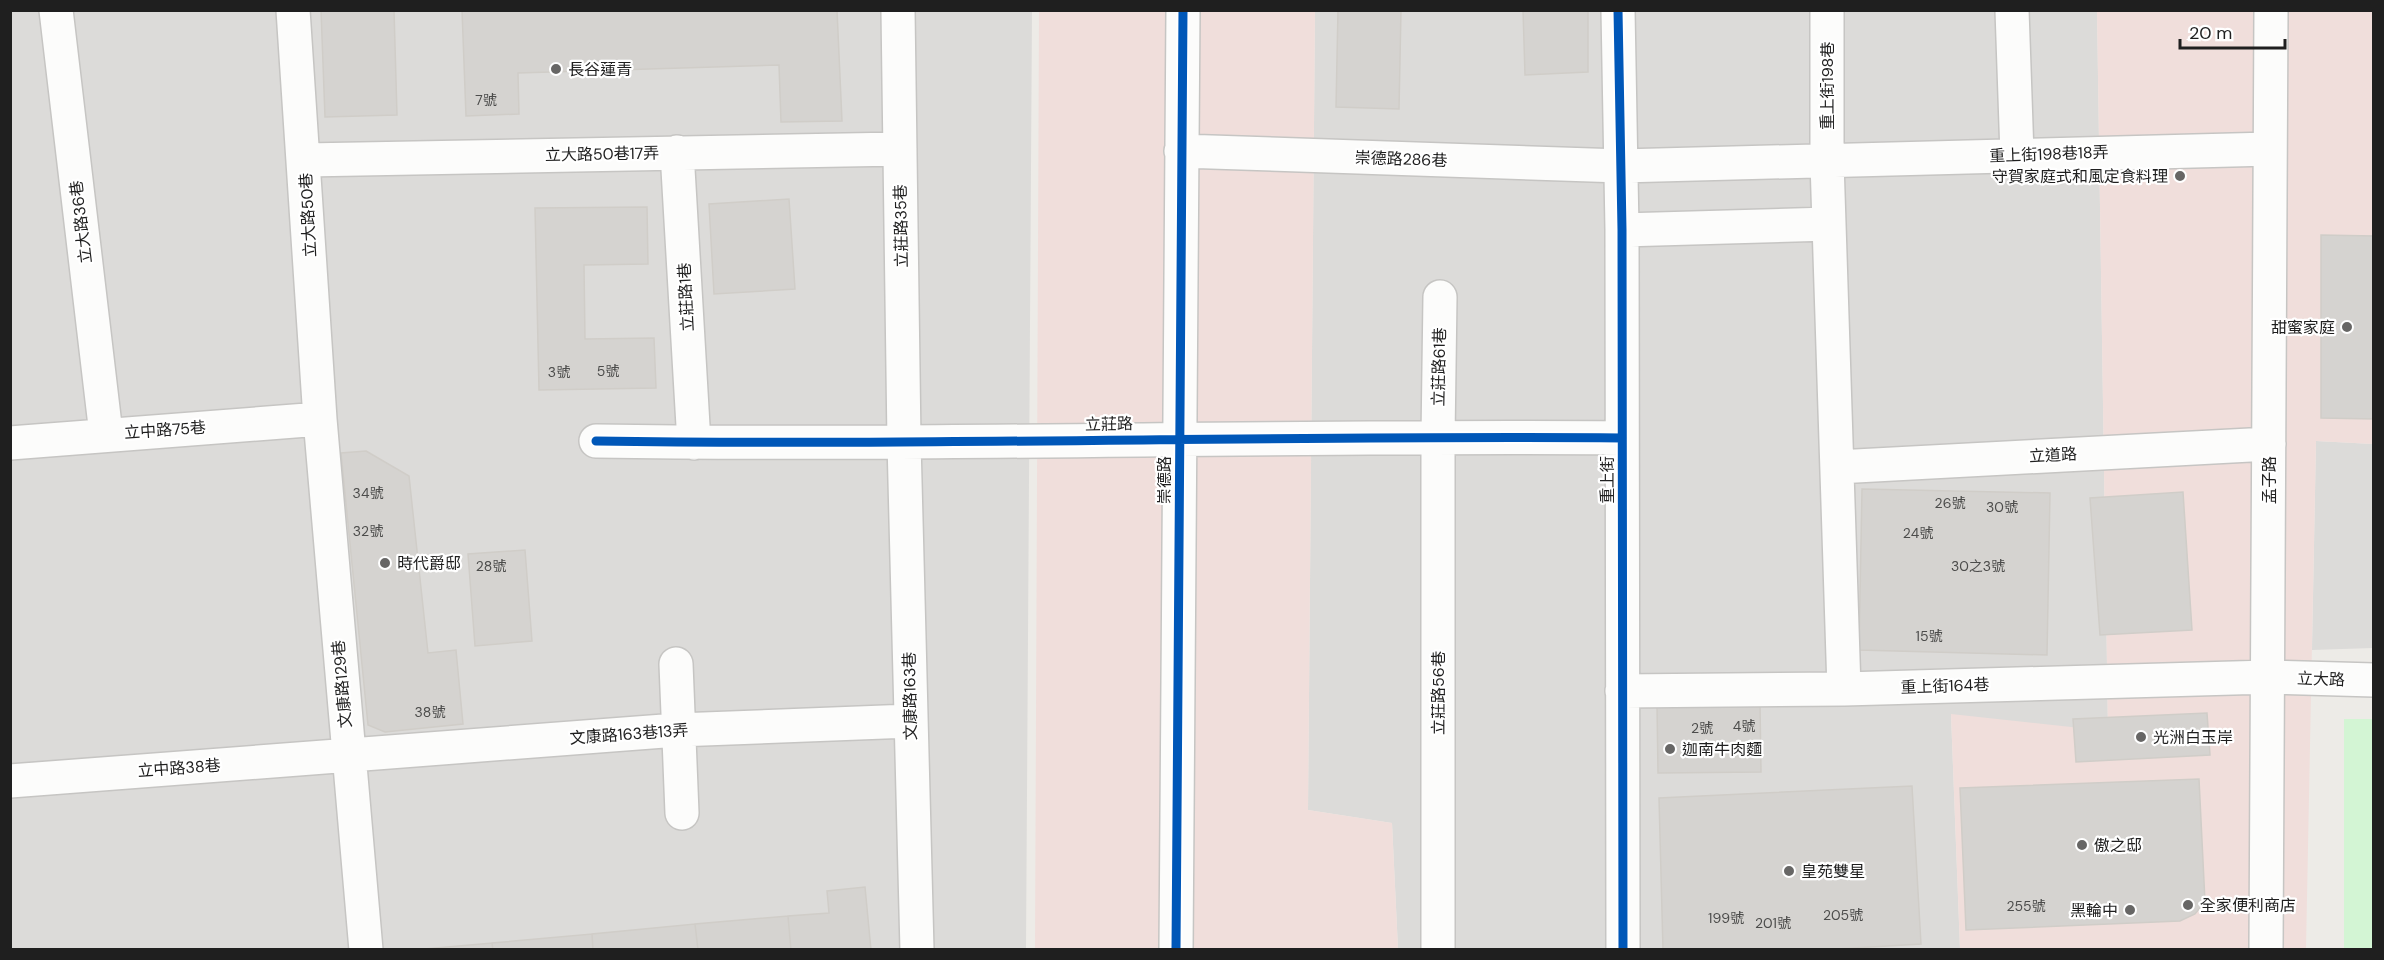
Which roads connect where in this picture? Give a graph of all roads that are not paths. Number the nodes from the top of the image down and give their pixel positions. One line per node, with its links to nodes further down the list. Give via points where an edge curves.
1 (56, 10): 21 (street, 立大路36巷)
2 (293, 10): 14 (street, 立大路50巷)
3 (898, 10): 9 (street, 立莊路35巷)
4 (1183, 10): 11 (street, 崇德路)
5 (1618, 10): 16 (street, 重上街)
6 (1827, 10): 15 (street, 重上街198巷)
7 (2012, 10): 13 (street)
8 (2271, 10): 10 (street, 孟子路)
9 (900, 149): 12 (street, 立大路50巷17弄); 27 (street, 立莊路35巷)
10 (2270, 149): 13 (street, 重上街198巷18弄); 29 (street, 孟子路)
11 (1181, 151): 16 (street, 崇德路286巷); 23 (street, 崇德路)
12 (677, 152): 14 (street, 立大路50巷17弄); 26 (street, 立莊路1巷)
13 (2017, 155): 15 (street, 重上街198巷18弄)
14 (305, 160): 20 (street, 立大路50巷)
15 (1827, 162): 16 (street, 崇德路286巷); 17 (street)
16 (1621, 166): 18 (street, 重上街)
17 (1829, 224): 18 (street); 30 (street)
18 (1622, 230): 24 (street, 重上街)
19 (1440, 297): 22 (street, 立莊路61巷)
20 (320, 419): 21 (street, 立中路75巷); 38 (street, 文康路129巷)
21 (106, 434): 28 (street, 立中路75巷)
22 (1437, 437): 23 (street, 立莊路); 24 (street, 立莊路); 44 (street, 立莊路56巷)
23 (1179, 438): 27 (street, 立莊路); 43 (street, 崇德路)
24 (1622, 438): 35 (street, 重上街)
25 (596, 441): 26 (street, 立莊路)
26 (694, 442): 27 (street, 立莊路)
27 (904, 442): 36 (street, 文康路163巷)
28 (10, 443)
29 (2269, 444): 30 (street, 立道路); 32 (street, 孟子路)
30 (1837, 467): 34 (street)
31 (676, 664): 37 (street)
32 (2268, 677): 33 (street, 立大路); 34 (street, 重上街164巷); 46 (street, 孟子路)
33 (2373, 680)
34 (1844, 689): 35 (street, 重上街164巷)
35 (1622, 691): 45 (street, 重上街)
36 (910, 721): 37 (street, 文康路163巷13弄); 42 (street, 文康路163巷)
37 (677, 730): 38 (street, 文康路163巷13弄); 40 (street)
38 (348, 756): 39 (street, 立中路38巷); 41 (street, 文康路129巷)
39 (10, 781)
40 (682, 813)
41 (366, 950)
42 (917, 950)
43 (1176, 950)
44 (1438, 950)
45 (1623, 950)
46 (2266, 950)

